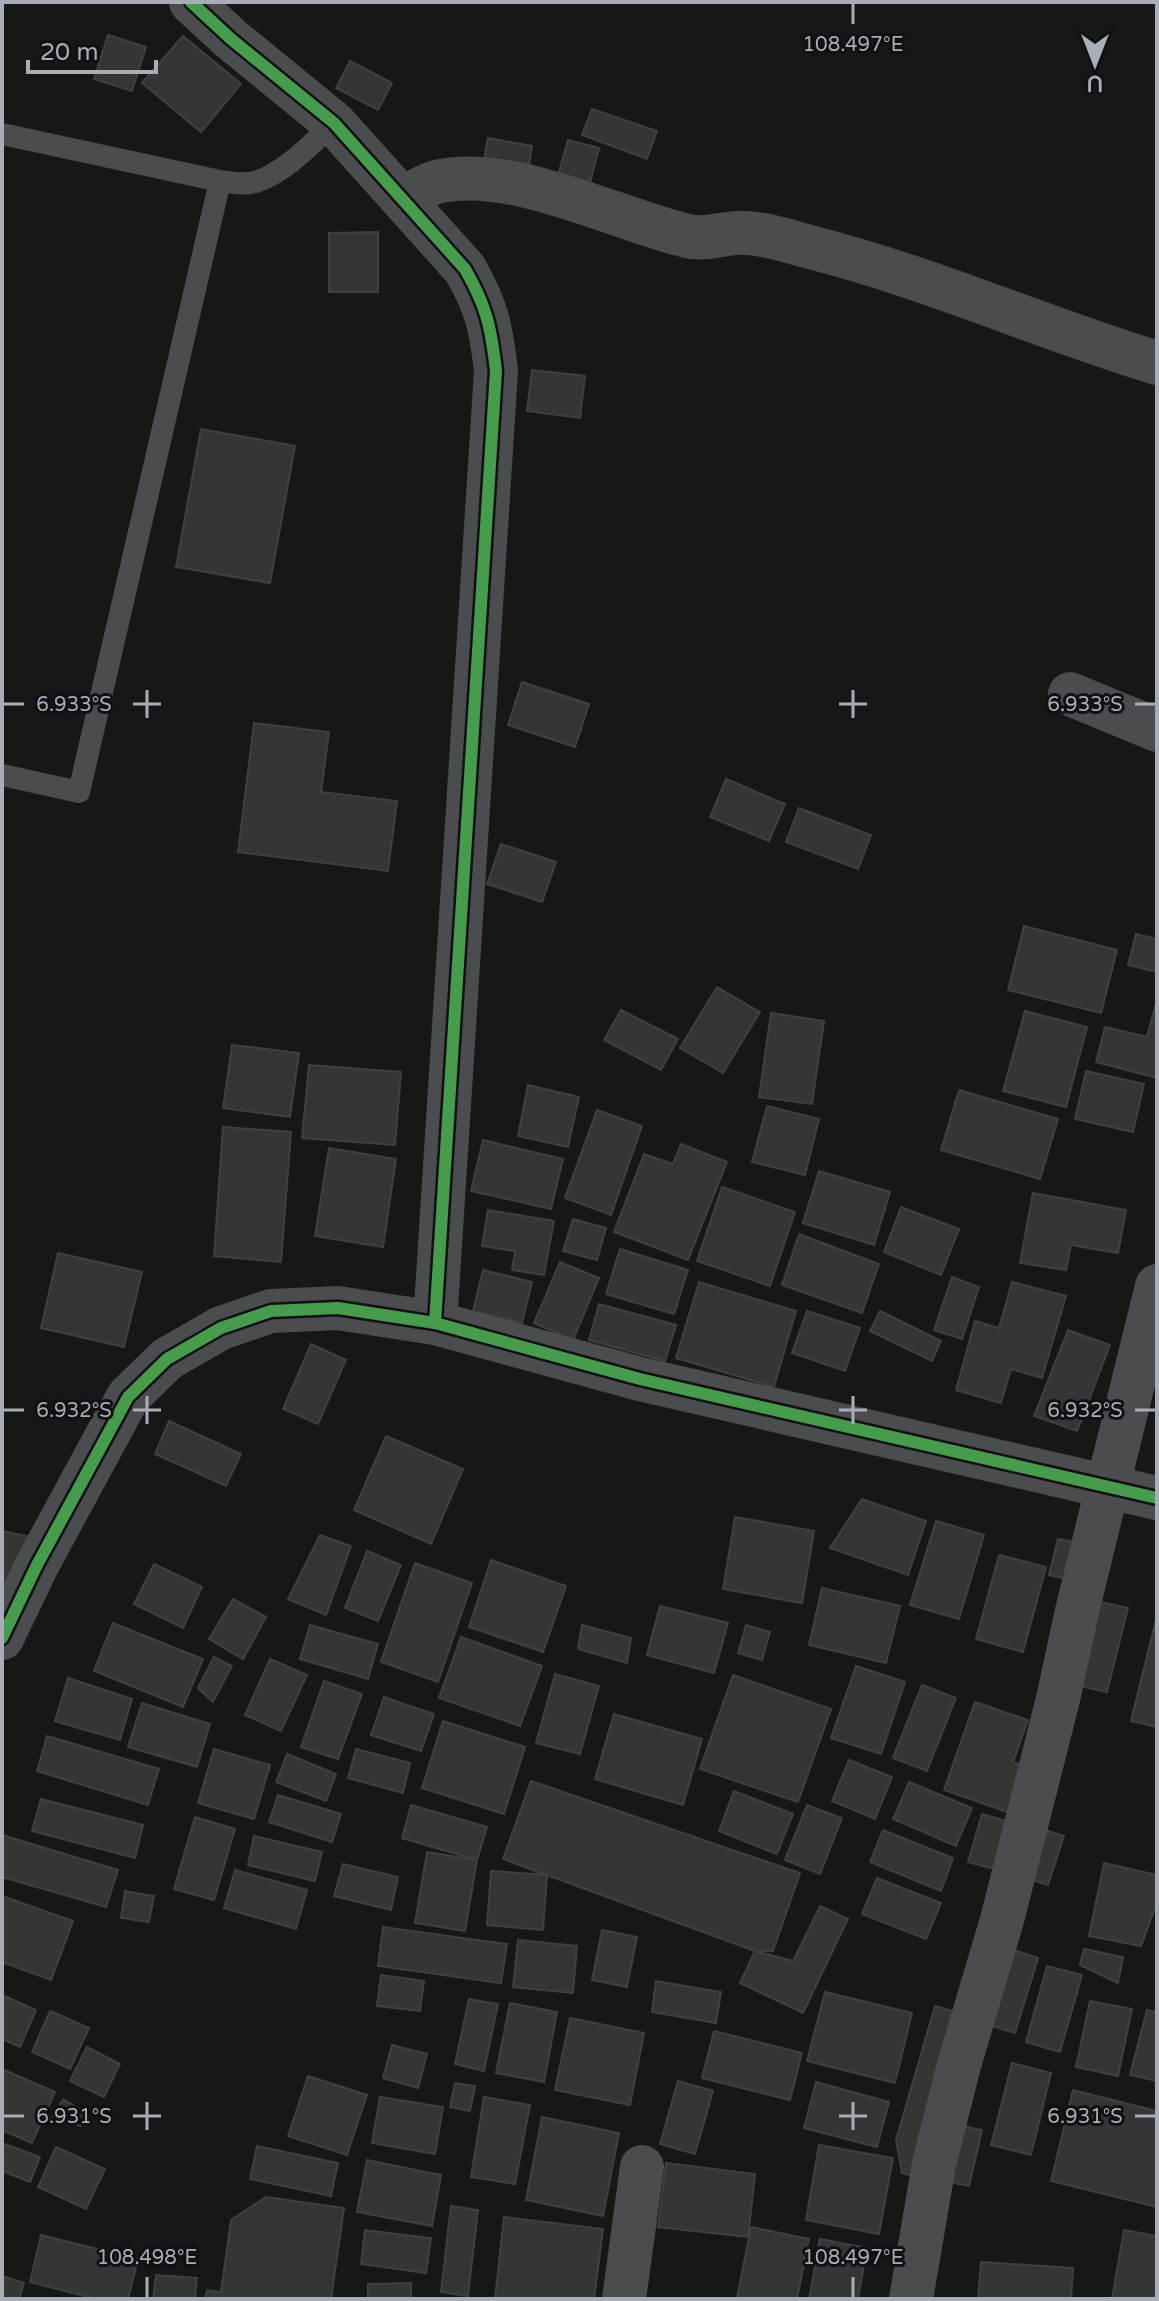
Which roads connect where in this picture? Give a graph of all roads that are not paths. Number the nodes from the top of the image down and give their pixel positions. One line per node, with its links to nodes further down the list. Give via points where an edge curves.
1 (191, 2): 2 (street)
2 (334, 123): 4 (lane, via 288,164 259,181); 5 (street)
3 (2, 134): 4 (lane)
4 (220, 181): 9 (lane, via 79,792)
5 (403, 199): 6 (street, via 439,181 474,179 513,183 687,236 750,233 897,272); 11 (street, via 465,269 482,297 496,371)
6 (1157, 363)
7 (1070, 694): 8 (street)
8 (1157, 730)
9 (2, 775)
10 (1157, 1286): 12 (street)
11 (435, 1323): 12 (street, via 640,1379); 14 (street, via 338,1308 271,1311 221,1328 167,1359 128,1397)
12 (1109, 1487): 13 (street); 17 (street, via 1006,1905 938,2150)
13 (1157, 1498)
14 (2, 1638)
15 (642, 2167): 16 (street)
16 (624, 2299)
17 (911, 2299)

